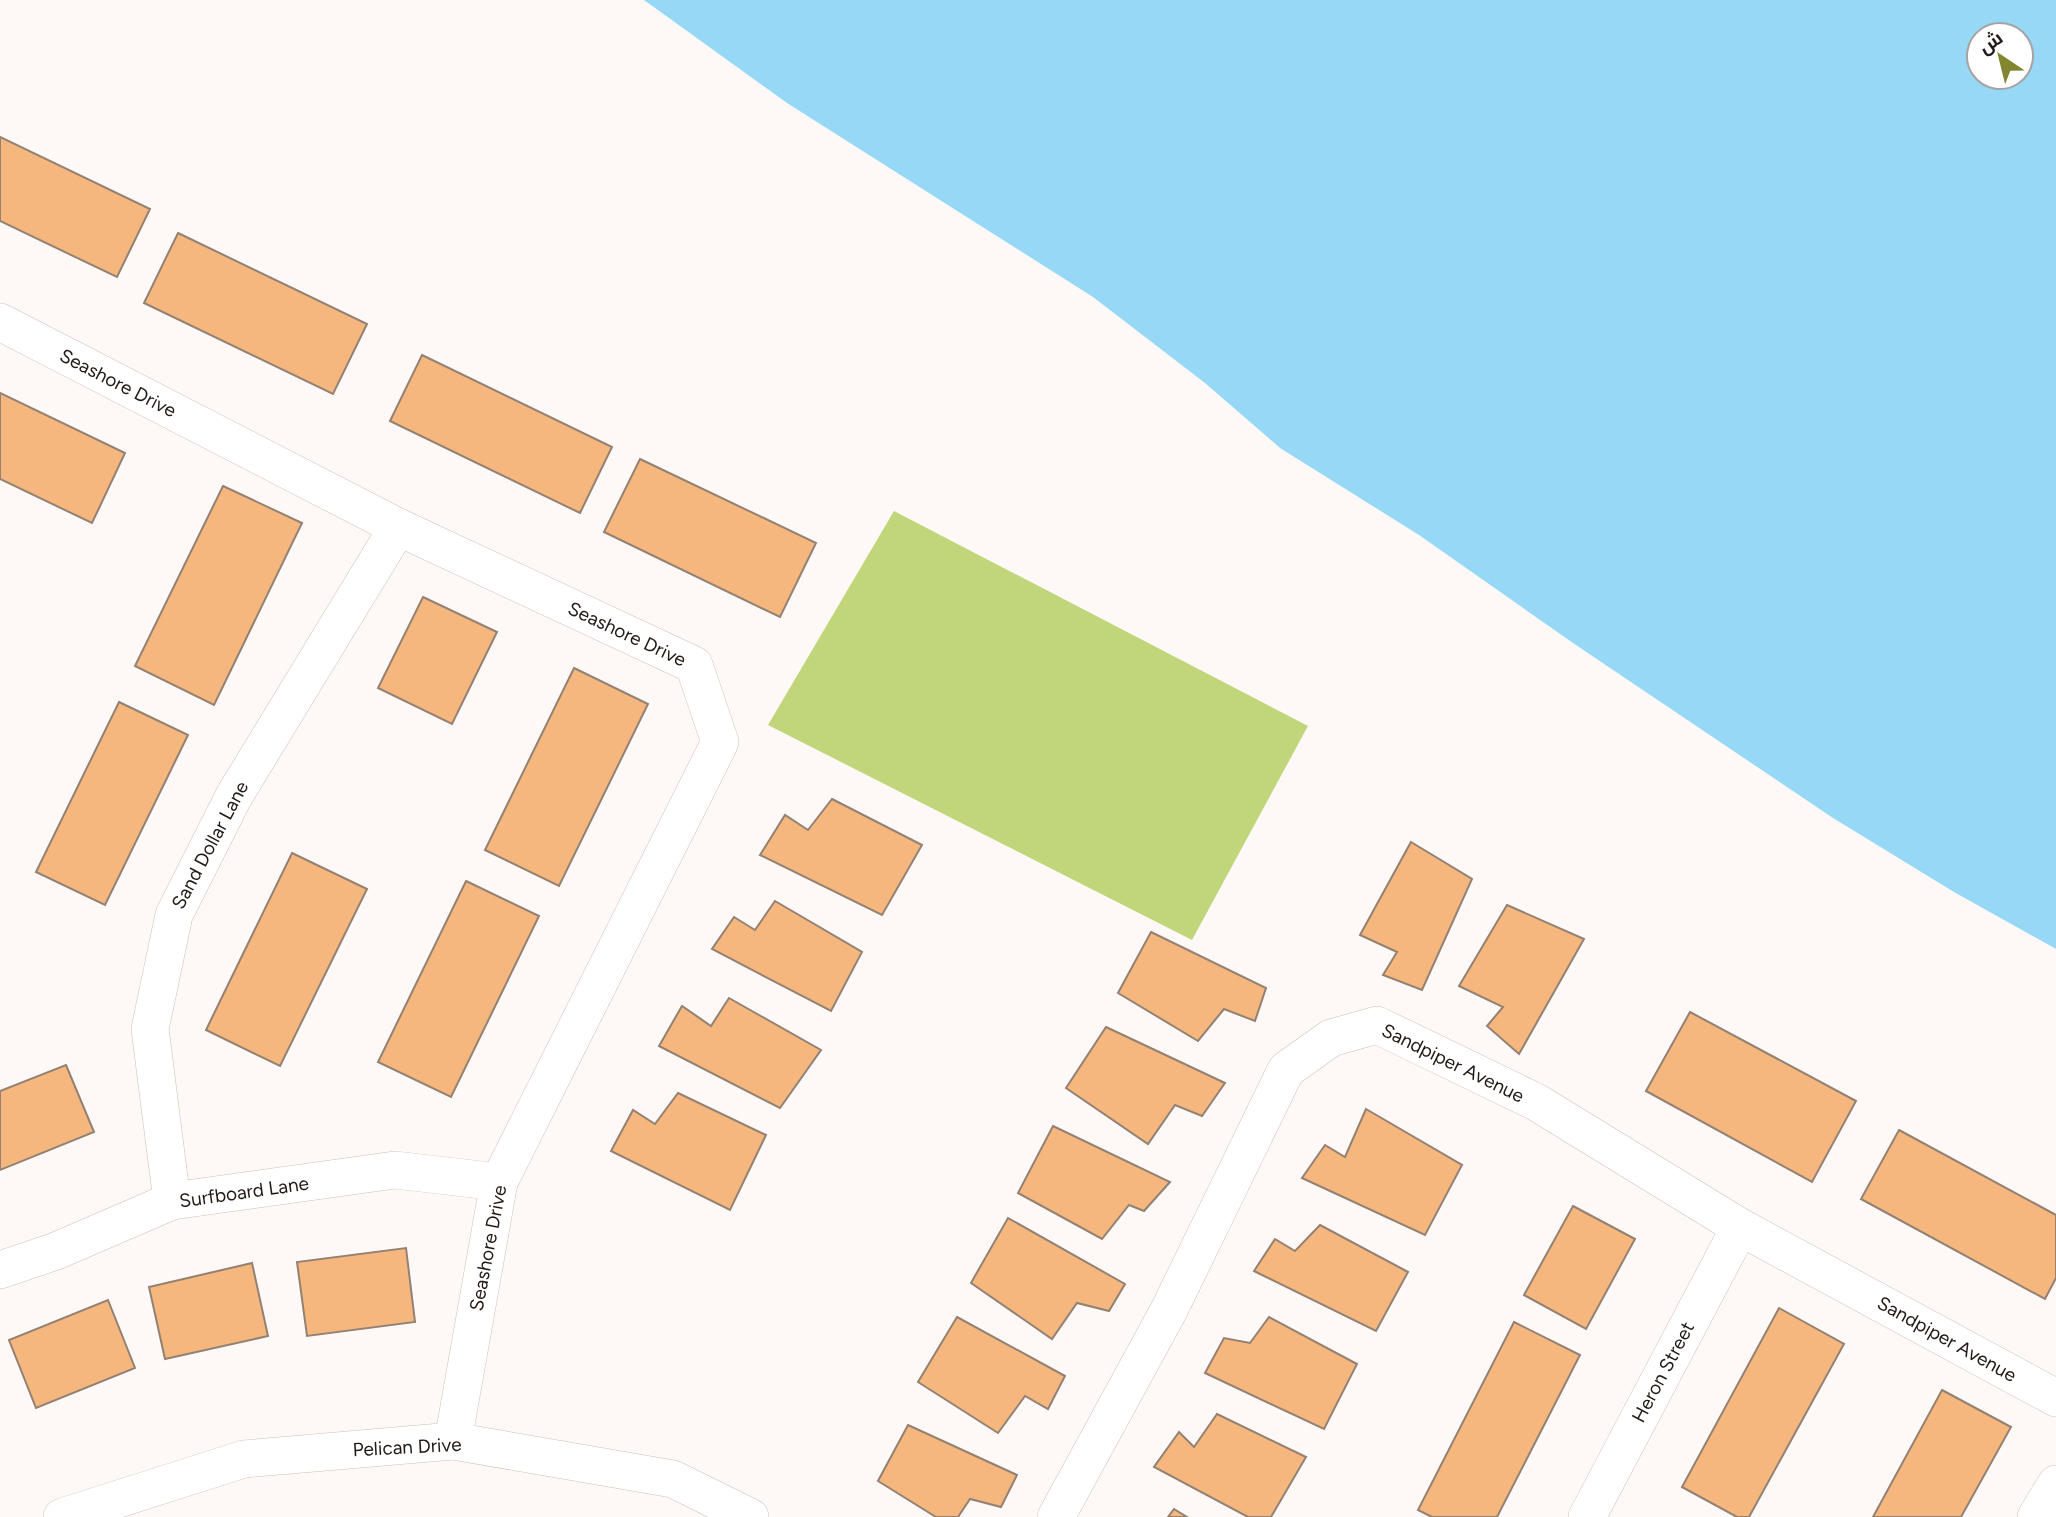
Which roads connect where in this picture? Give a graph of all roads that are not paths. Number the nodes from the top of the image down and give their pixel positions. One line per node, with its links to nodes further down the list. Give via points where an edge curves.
1 (0, 322): 2 (street, Seashore Drive)
2 (398, 527): 3 (street, Seashore Drive, via 694,665 720,742); 4 (street, Sand Dollar Lane, via 234,796 174,915 150,1028)
3 (499, 1182): 4 (street, Surfboard Lane, via 395,1170); 8 (street, Seashore Drive)
4 (172, 1201): 6 (street, Surfboard Lane)
5 (1740, 1227): 7 (street, Sandpiper Avenue); 12 (street, Sandpiper Avenue, via 1535,1102 1377,1024 1331,1038 1286,1070 1169,1310); 13 (street, Heron Street)
6 (0, 1270)
7 (2056, 1398)
8 (453, 1441): 10 (street, Pelican Drive, via 244,1458); 11 (street, Pelican Drive, via 673,1479)
9 (2056, 1484): 14 (street)
10 (62, 1517)
11 (750, 1517)
12 (1056, 1517)
13 (1587, 1517)
14 (2036, 1517)

